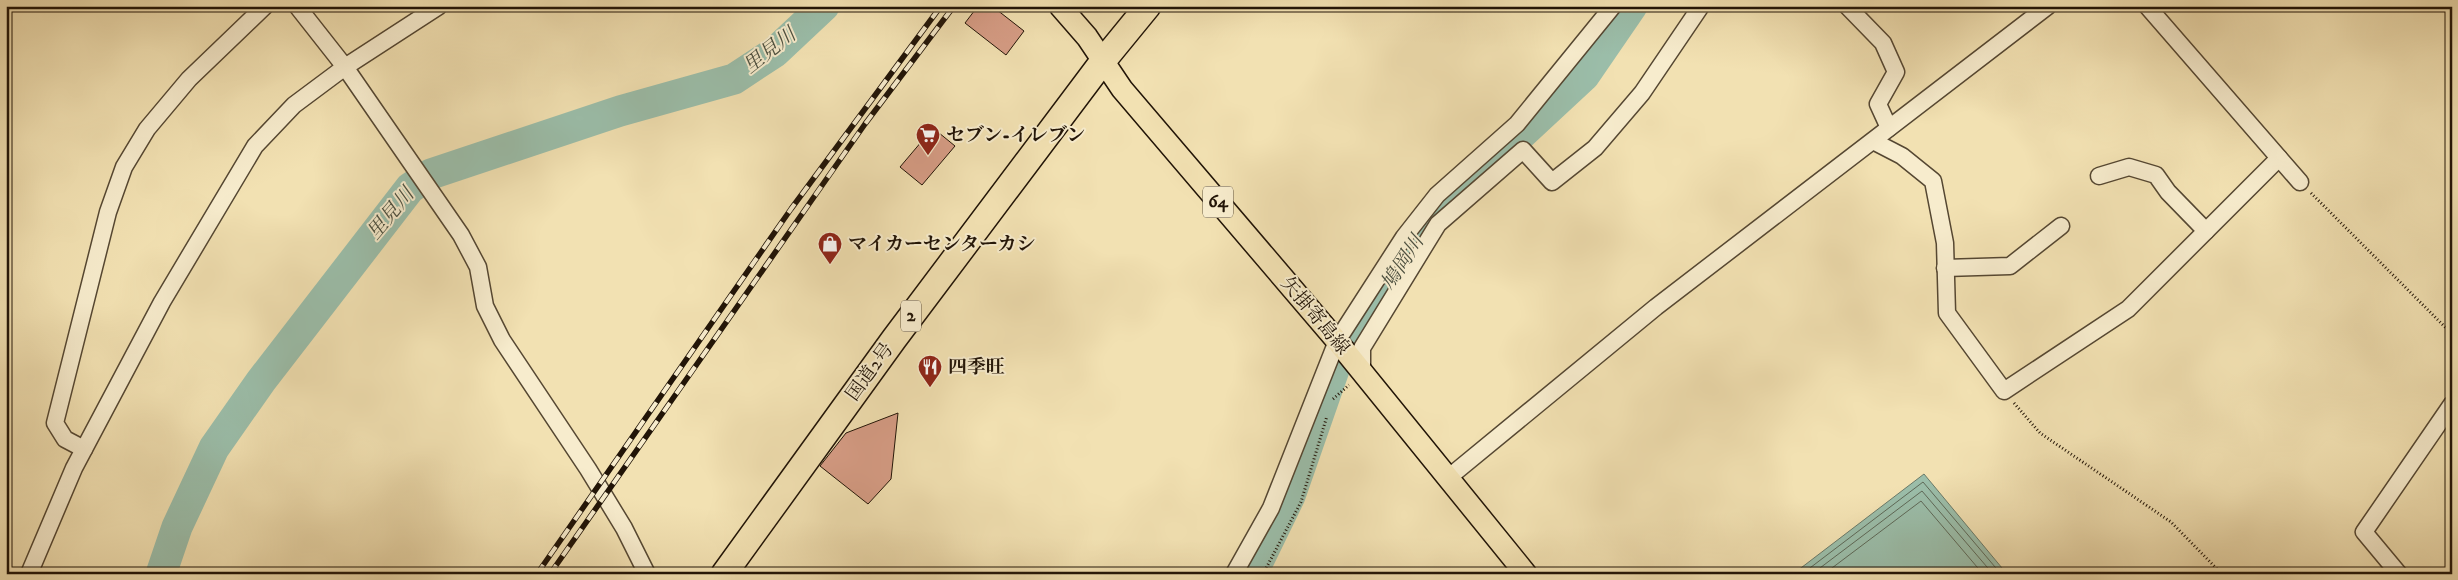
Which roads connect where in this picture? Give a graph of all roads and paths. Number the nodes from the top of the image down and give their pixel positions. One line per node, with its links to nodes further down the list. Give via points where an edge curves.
1 (265, 6): 28 (street, via 189,79 147,129 124,167 108,212 55,423 65,439)
2 (297, 6): 12 (street)
3 (439, 6): 12 (street)
4 (1060, 6): 11 (main road, 矢掛寄島線)
5 (1148, 6): 11 (highway, 国道2号 / 2)
6 (1613, 6): 22 (street, via 1517,124 1436,196 1404,237)
7 (1701, 6): 23 (street, via 1642,93 1595,148 1552,182 1523,150 1438,224 1362,348)
8 (1847, 6): 13 (street, via 1883,43 1896,72 1878,104)
9 (2048, 6): 13 (street)
10 (2147, 6): 15 (street)
11 (1103, 60): 22 (main road, 矢掛寄島線 / 64, via 1122,89); 32 (highway, 国道2号 / 2, via 894,339)
12 (345, 67): 28 (street, via 294,105 255,146 162,302); 31 (street, via 461,235 478,267 485,306 502,340 588,469)
13 (1889, 128): 14 (street)
14 (1873, 141): 20 (street, via 1902,156 1932,181 1945,243); 29 (street, via 1656,307)
15 (2279, 158): 17 (street); 19 (street)
16 (2099, 176): 19 (street, via 2129,167 2156,175)
17 (2300, 182): 21 (path)
18 (2061, 226): 20 (street, via 2010,266)
19 (2206, 231): 24 (street, via 2128,309)
20 (1946, 268): 24 (street, via 1947,313)
21 (2452, 334)
22 (1337, 341): 23 (main road, 矢掛寄島線 / 64); 33 (street, via 1270,508)
23 (1359, 369): 25 (path); 29 (main road, 矢掛寄島線 / 64)
24 (2004, 391): 36 (path, via 2040,433 2171,522)
25 (1332, 400)
26 (2452, 404): 37 (street, via 2364,532)
27 (1329, 409): 34 (path, via 1301,502)
28 (84, 449): 30 (street)
29 (1448, 478): 35 (main road, 矢掛寄島線 / 64)
30 (30, 574)
31 (647, 574)
32 (724, 574)
33 (1234, 574)
34 (1263, 574)
35 (1526, 574)
36 (2222, 574)
37 (2399, 574)

